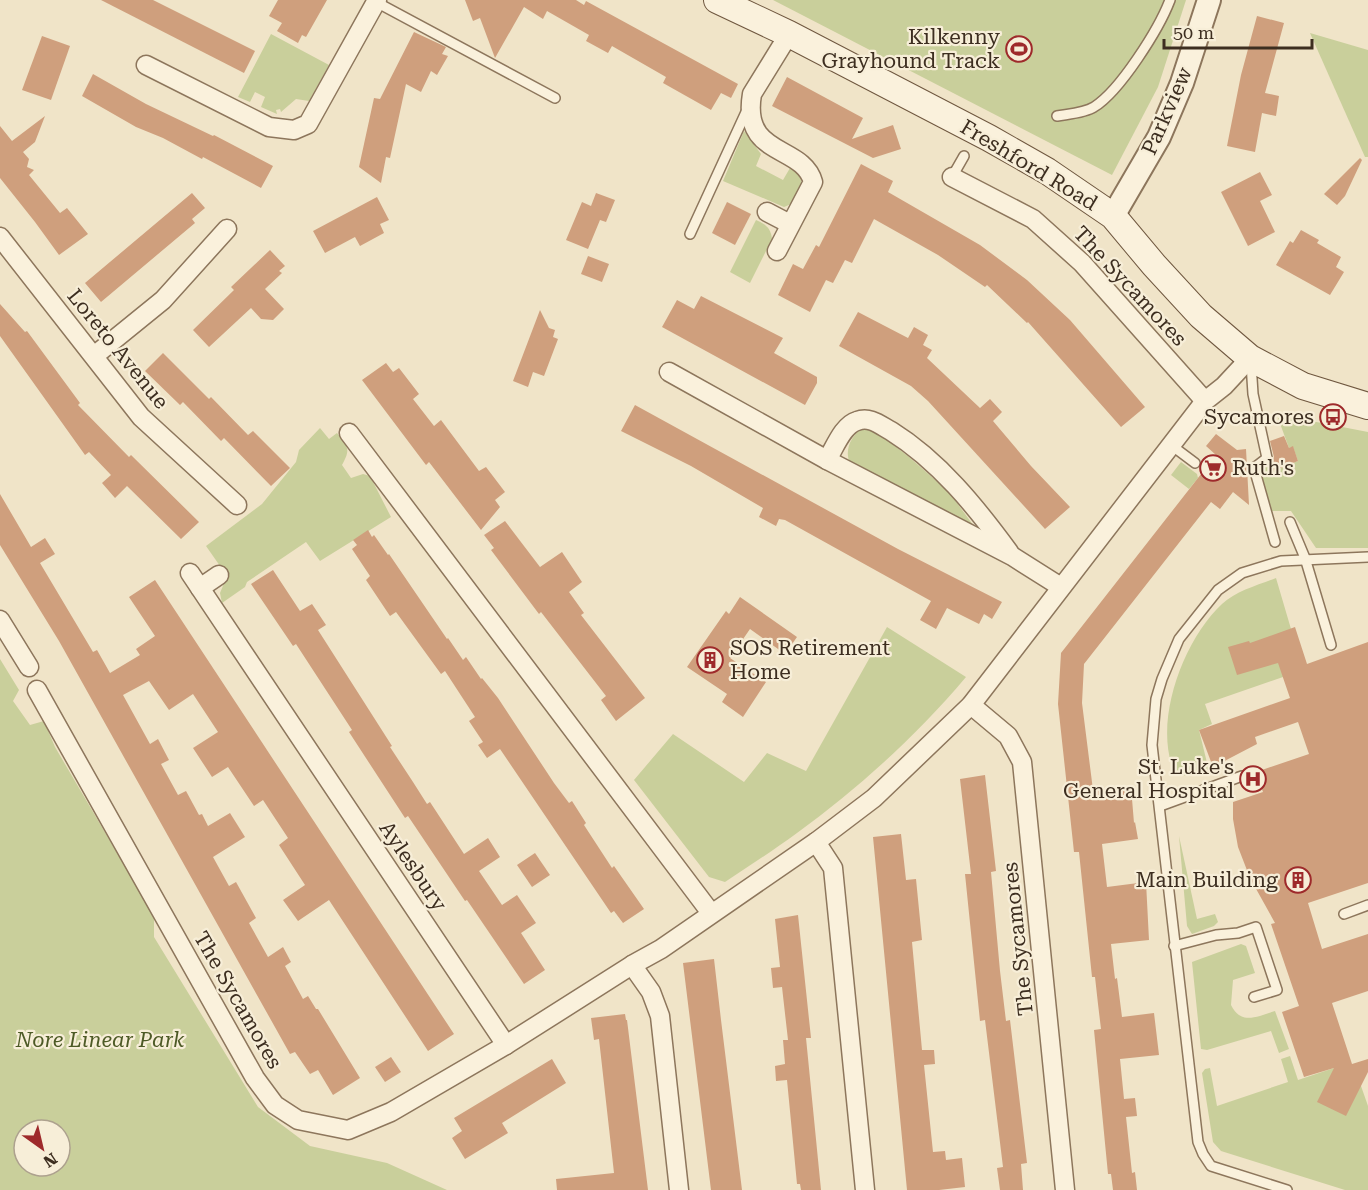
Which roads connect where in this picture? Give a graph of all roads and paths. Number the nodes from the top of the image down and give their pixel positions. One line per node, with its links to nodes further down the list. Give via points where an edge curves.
1 (1170, 0): 9 (lane, via 1117,88 1092,109)
2 (1209, 0): 13 (street, Parkview, via 1182,83 1159,137)
3 (377, 1): 6 (street, via 308,124 294,130 269,127); 7 (lane)
4 (722, 1): 5 (main road, Freshford Road)
5 (789, 34): 8 (street, via 752,94); 13 (main road, Freshford Road, via 1047,171)
6 (146, 65)
7 (555, 98)
8 (750, 105): 14 (street, via 756,132 768,145 811,173 813,182); 16 (lane)
9 (1057, 116)
10 (964, 156): 11 (lane)
11 (952, 177): 22 (street, The Sycamores, via 1033,219 1083,263)
12 (767, 212): 14 (street)
13 (1113, 216): 20 (main road, Freshford Road, via 1201,316)
14 (790, 224): 18 (street)
15 (227, 229): 19 (street, via 163,300)
16 (690, 234)
17 (0, 237): 19 (street, Loreto Avenue)
18 (777, 251)
19 (94, 356): 28 (street, Loreto Avenue, via 141,417)
20 (1250, 358): 22 (street); 23 (main road, Freshford Road, via 1303,386); 30 (lane, via 1253,394 1267,458 1254,468)
21 (669, 372): 26 (street)
22 (1205, 401): 25 (street)
23 (1368, 406)
24 (349, 433): 45 (street, via 360,462)
25 (1171, 445): 27 (lane); 35 (street)
26 (827, 460): 31 (street); 31 (street, via 850,424 860,419 873,420 909,442 945,475)
27 (1196, 463)
28 (237, 505)
29 (1290, 522): 33 (lane)
30 (1275, 542)
31 (1012, 556): 35 (street)
32 (1368, 556): 33 (lane)
33 (1305, 558): 37 (lane); 42 (lane, via 1242,573 1218,590 1179,639 1156,699 1152,745)
34 (219, 575): 50 (street, Aylesbury, via 195,580)
35 (1061, 587): 40 (street)
36 (0, 620): 38 (street)
37 (1331, 645)
38 (29, 668)
39 (37, 690): 50 (street, The Sycamores, via 255,1078 275,1105 298,1120 348,1130 391,1112)
40 (971, 705): 43 (street, via 874,798); 53 (street, The Sycamores, via 1008,736 1023,762)
41 (1242, 776): 42 (lane)
42 (1160, 806): 47 (lane)
43 (816, 842): 45 (street); 52 (street, via 833,868)
44 (1368, 905): 46 (lane)
45 (711, 913): 48 (street)
46 (1344, 914)
47 (1174, 946): 49 (lane, via 1256,927 1277,990); 54 (lane, via 1198,1142 1203,1154 1211,1166)
48 (632, 965): 50 (street); 51 (street, via 651,992 660,1016)
49 (1254, 997)
50 (506, 1045)
51 (679, 1190)
52 (866, 1190)
53 (1065, 1190)
54 (1287, 1190)

